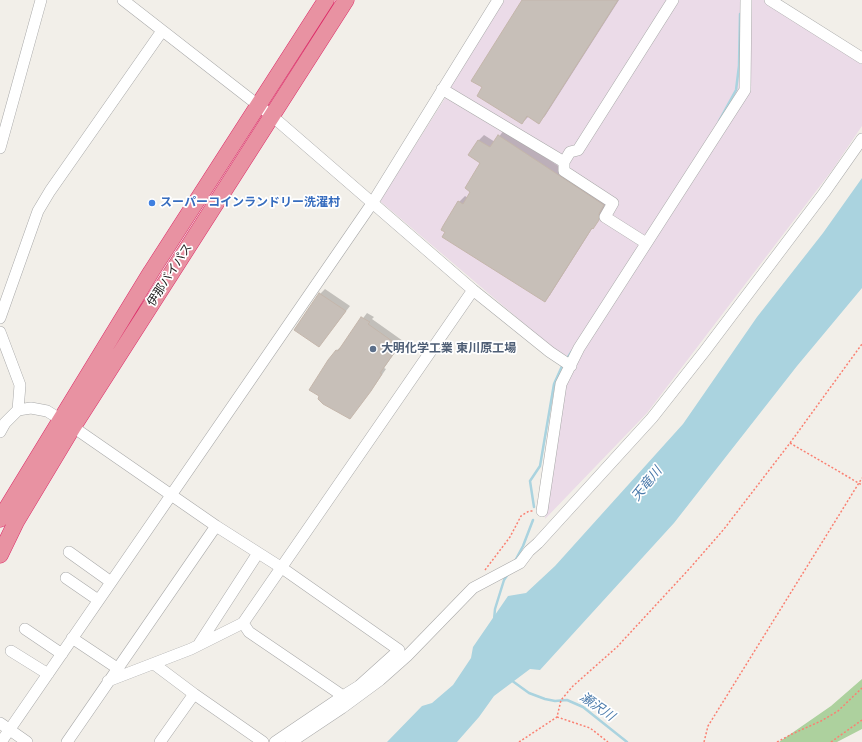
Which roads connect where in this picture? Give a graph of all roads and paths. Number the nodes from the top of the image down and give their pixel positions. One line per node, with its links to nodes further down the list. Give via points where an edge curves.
1 (41, 0): 15 (street)
2 (123, 0): 9 (street)
3 (326, 0): 12 (highway, 伊那バイパス)
4 (346, 0): 13 (highway, 伊那バイパス)
5 (498, 0): 11 (street)
6 (673, 0): 16 (street, via 578,150 570,152)
7 (746, 0): 18 (street, via 745,90)
8 (770, 0): 10 (street)
9 (162, 31): 12 (street); 20 (street, via 38,211)
10 (862, 58)
11 (442, 88): 16 (street); 17 (street)
12 (258, 104): 13 (street); 25 (highway, 伊那バイパス, via 151,272)
13 (272, 116): 17 (street); 25 (highway, 伊那バイパス)
14 (862, 139): 41 (street, via 815,206 652,418 518,564)
15 (0, 148)
16 (564, 162): 18 (street, via 564,172 613,203 605,217)
17 (373, 202): 19 (street); 31 (street)
18 (644, 241): 23 (street, via 579,348)
19 (473, 290): 23 (street); 38 (street)
20 (0, 318)
21 (0, 332): 24 (street, via 20,384)
22 (862, 344): 27 (path)
23 (567, 363): 32 (street, via 561,384)
24 (18, 410): 25 (street, via 40,409); 26 (street)
25 (67, 423): 31 (street); 33 (highway, 伊那バイパス); 37 (highway, 伊那バイパス)
26 (0, 432)
27 (790, 443): 29 (path); 56 (path, via 724,529 691,567 617,647 561,700)
28 (862, 478): 29 (path)
29 (859, 483): 30 (path); 69 (path, via 708,726)
30 (862, 485)
31 (171, 494): 34 (street); 40 (street)
32 (542, 511): 41 (path, via 529,511 522,516 510,537)
33 (0, 519)
34 (216, 526): 36 (street); 50 (street)
35 (69, 552): 40 (street)
36 (258, 553): 38 (street); 46 (street)
37 (0, 555)
38 (282, 568): 43 (street); 55 (street, via 399,650 359,686)
39 (66, 578): 42 (street)
40 (111, 582): 42 (street)
41 (472, 588): 66 (street, via 407,656 380,680)
42 (98, 600): 45 (street)
43 (243, 623): 46 (street); 55 (street, via 249,632)
44 (25, 629): 48 (street)
45 (72, 638): 48 (street); 50 (street)
46 (199, 645): 49 (street)
47 (11, 650): 51 (street)
48 (62, 654): 51 (street)
49 (154, 664): 52 (street); 54 (street)
50 (118, 668): 52 (street)
51 (48, 674): 59 (street)
52 (108, 681): 62 (street)
53 (862, 688): 70 (path, via 838,711)
54 (194, 694): 63 (street); 64 (street)
55 (343, 696): 65 (street)
56 (557, 717): 67 (path); 68 (path, via 590,728)
57 (862, 720): 71 (path)
58 (0, 723): 59 (street)
59 (10, 730): 60 (street); 61 (street)
60 (1, 742)
61 (27, 742)
62 (67, 742)
63 (160, 742)
64 (264, 742)
65 (275, 742)
66 (291, 742)
67 (519, 742)
68 (608, 742)
69 (704, 742)
70 (778, 742)
71 (831, 742)

